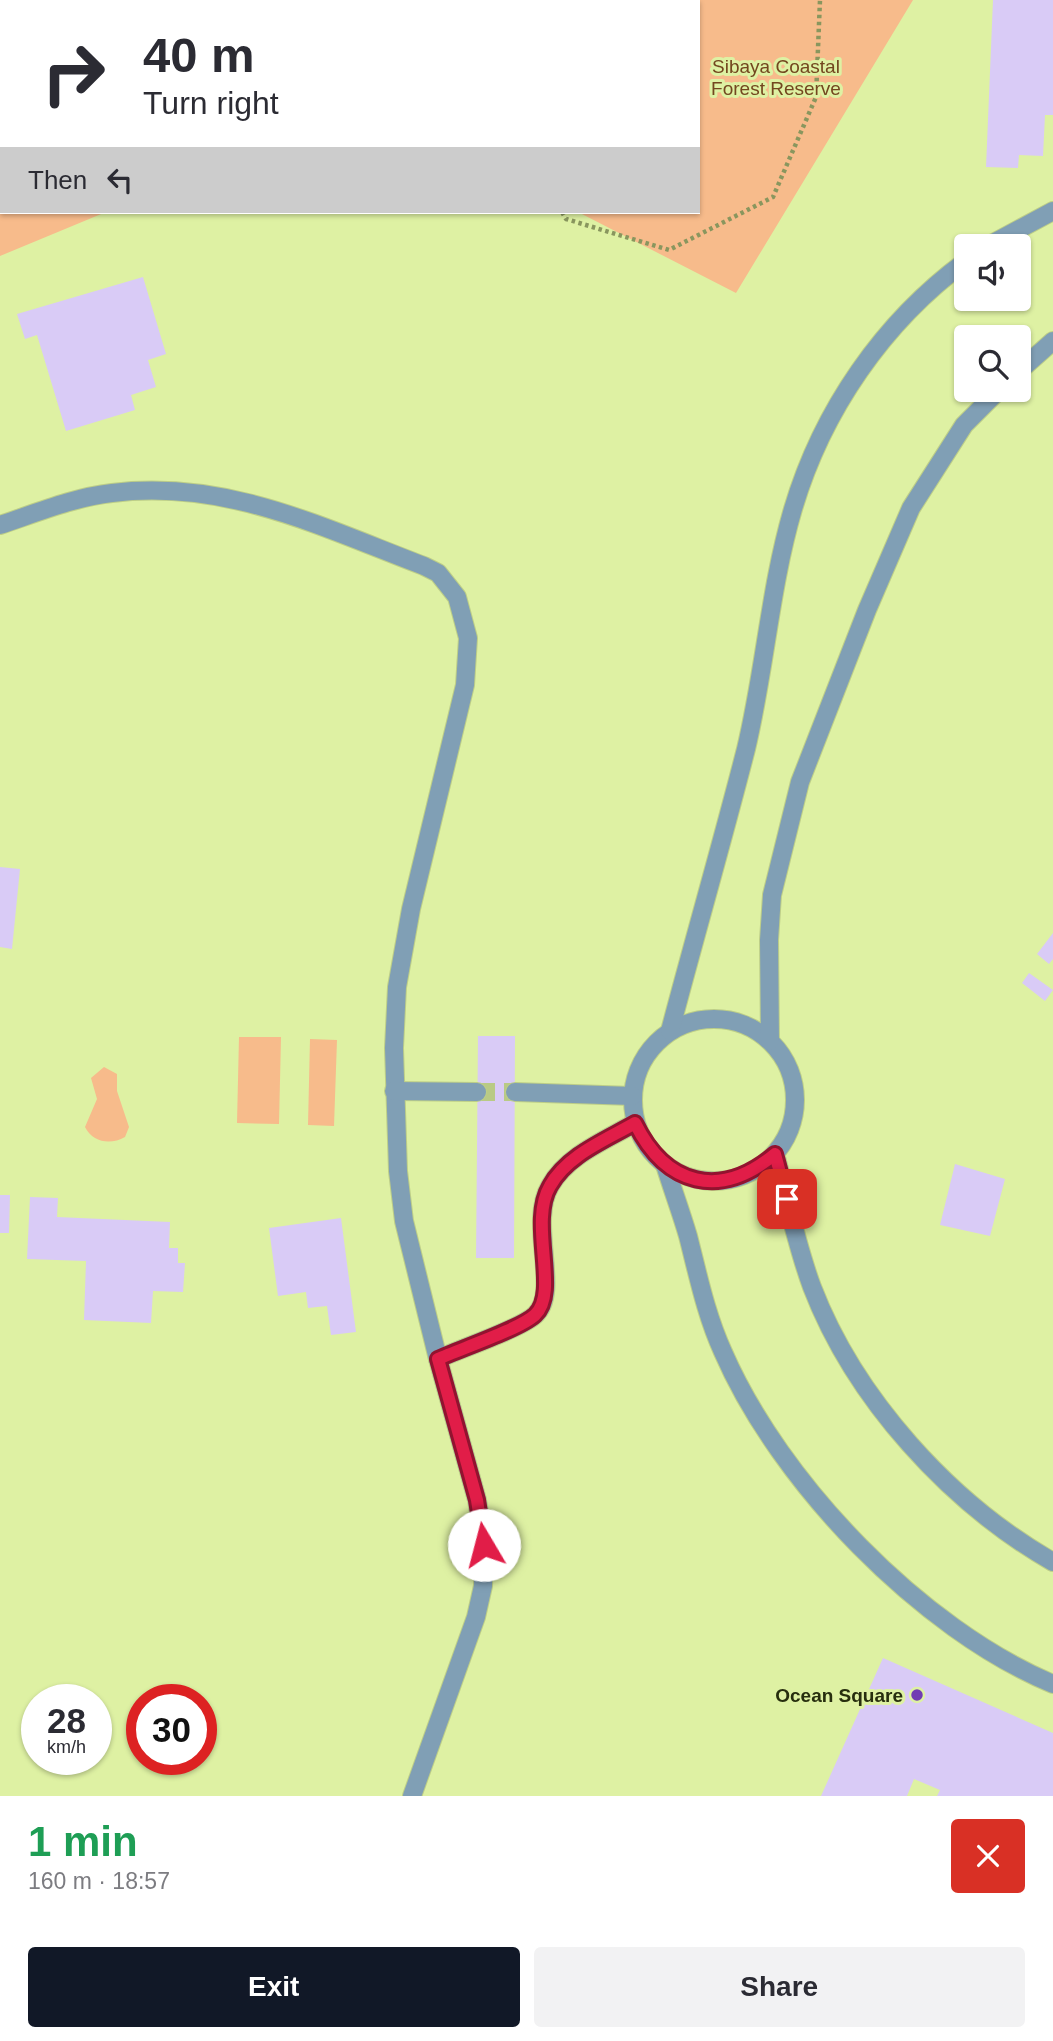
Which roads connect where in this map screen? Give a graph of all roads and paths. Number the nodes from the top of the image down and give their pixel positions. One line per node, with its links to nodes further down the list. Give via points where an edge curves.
1 (820, 0): 3 (path, via 816,97 773,197 670,250 566,219)
2 (1053, 211): 4 (street)
3 (563, 214)
4 (1010, 234)
5 (954, 271): 10 (street, via 931,289 864,363 810,458 792,511 746,748)
6 (1053, 341): 7 (street)
7 (1031, 360)
8 (987, 402): 11 (street, via 964,425 911,508 800,782 772,894)
9 (0, 526): 12 (street, via 109,493 206,492 271,508 424,566 438,573 457,597 468,638 465,685 399,974)
10 (670, 1031): 11 (street, via 695,1020 721,1018 748,1025); 15 (street, via 650,1048 637,1071)
11 (770, 1041): 17 (street, via 785,1060 794,1084 795,1109 789,1133)
12 (394, 1091): 13 (street); 19 (street, via 404,1221)
13 (477, 1092)
14 (515, 1092): 15 (street)
15 (632, 1096): 16 (street)
16 (635, 1123): 18 (street, via 647,1146); 19 (street, via 569,1162 550,1185 540,1228 545,1297 535,1315)
17 (775, 1154): 18 (street, via 734,1179 686,1177); 20 (street, via 812,1286 853,1366 922,1459 969,1504)
18 (665, 1165): 21 (street, via 723,1353 787,1465 821,1506 908,1590 977,1644)
19 (438, 1359): 22 (street, via 477,1500 484,1545 483,1586 476,1618)
20 (1053, 1562)
21 (1053, 1684)
22 (412, 1796)

